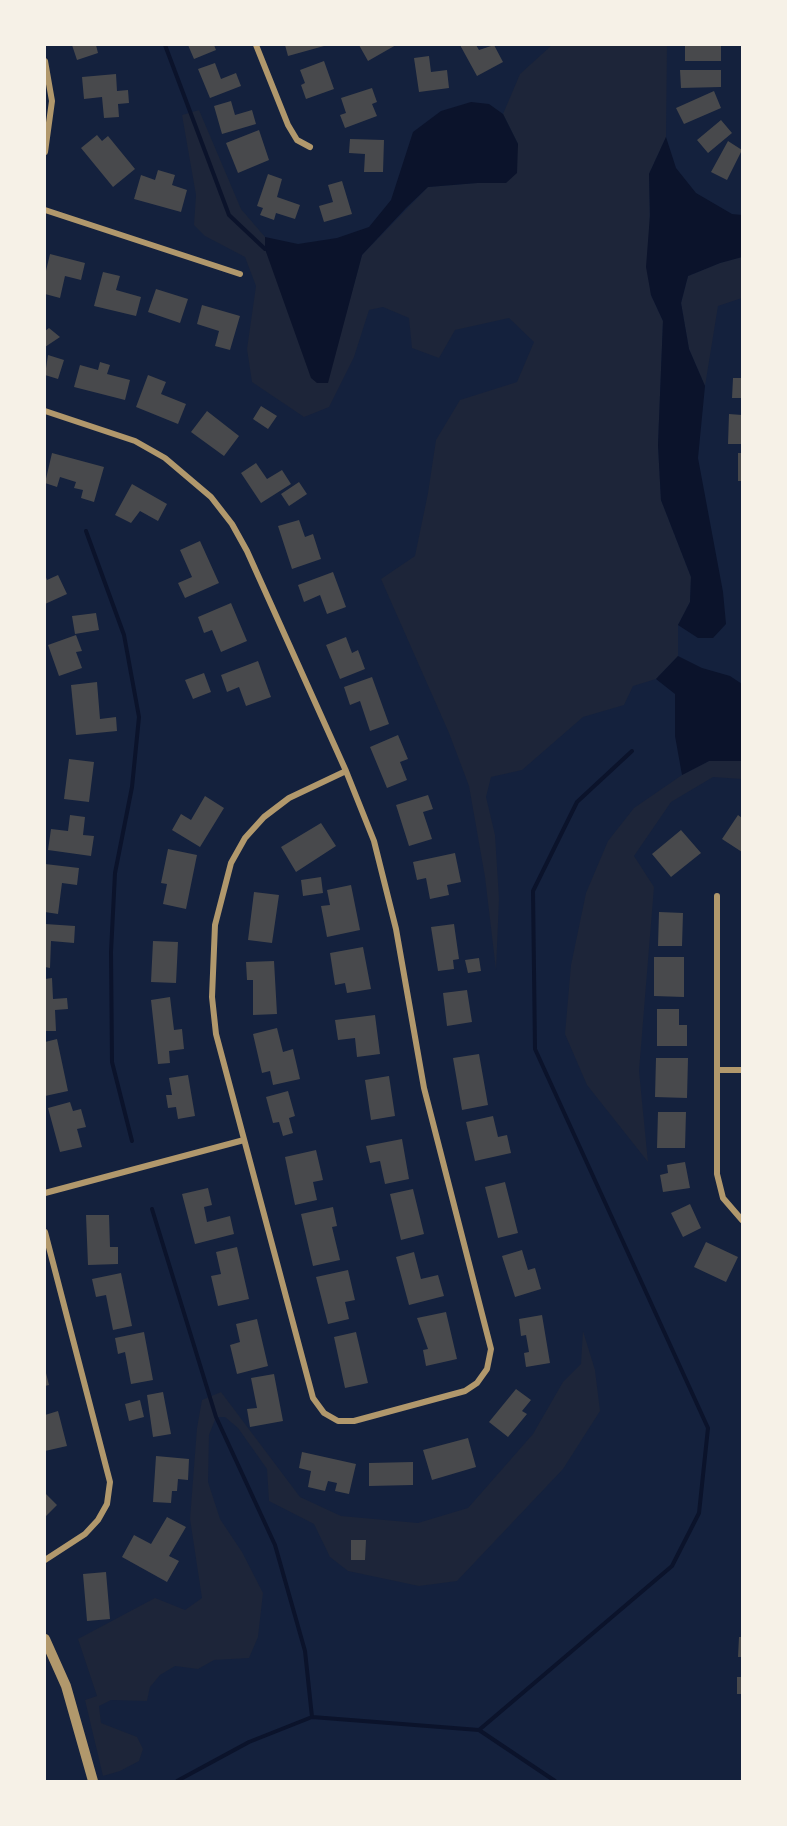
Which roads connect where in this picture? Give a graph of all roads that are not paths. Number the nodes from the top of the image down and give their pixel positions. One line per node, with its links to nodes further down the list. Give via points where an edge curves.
1 (256, 45): 3 (street, via 288,125 297,140)
2 (45, 61): 4 (street, via 52,101)
3 (310, 147)
4 (45, 152)
5 (45, 210): 6 (street)
6 (240, 274)
7 (45, 411): 8 (street, via 135,441 165,458 211,497 247,551)
8 (346, 771): 12 (street, via 289,798 264,817 245,838 223,889 215,926 212,997 216,1034); 12 (street, via 384,877 424,1088 489,1337 487,1369 477,1383 465,1391 354,1421 338,1420 324,1413 313,1398)
9 (717, 896): 10 (street)
10 (717, 1070): 11 (street); 14 (street, via 717,1174 723,1198)
11 (742, 1070)
12 (244, 1140): 13 (street)
13 (45, 1193)
14 (742, 1220)
15 (45, 1232): 16 (street, via 110,1482 107,1504 98,1520 86,1534)
16 (45, 1560)
17 (45, 1639): 18 (street, via 66,1686)
18 (93, 1781)

